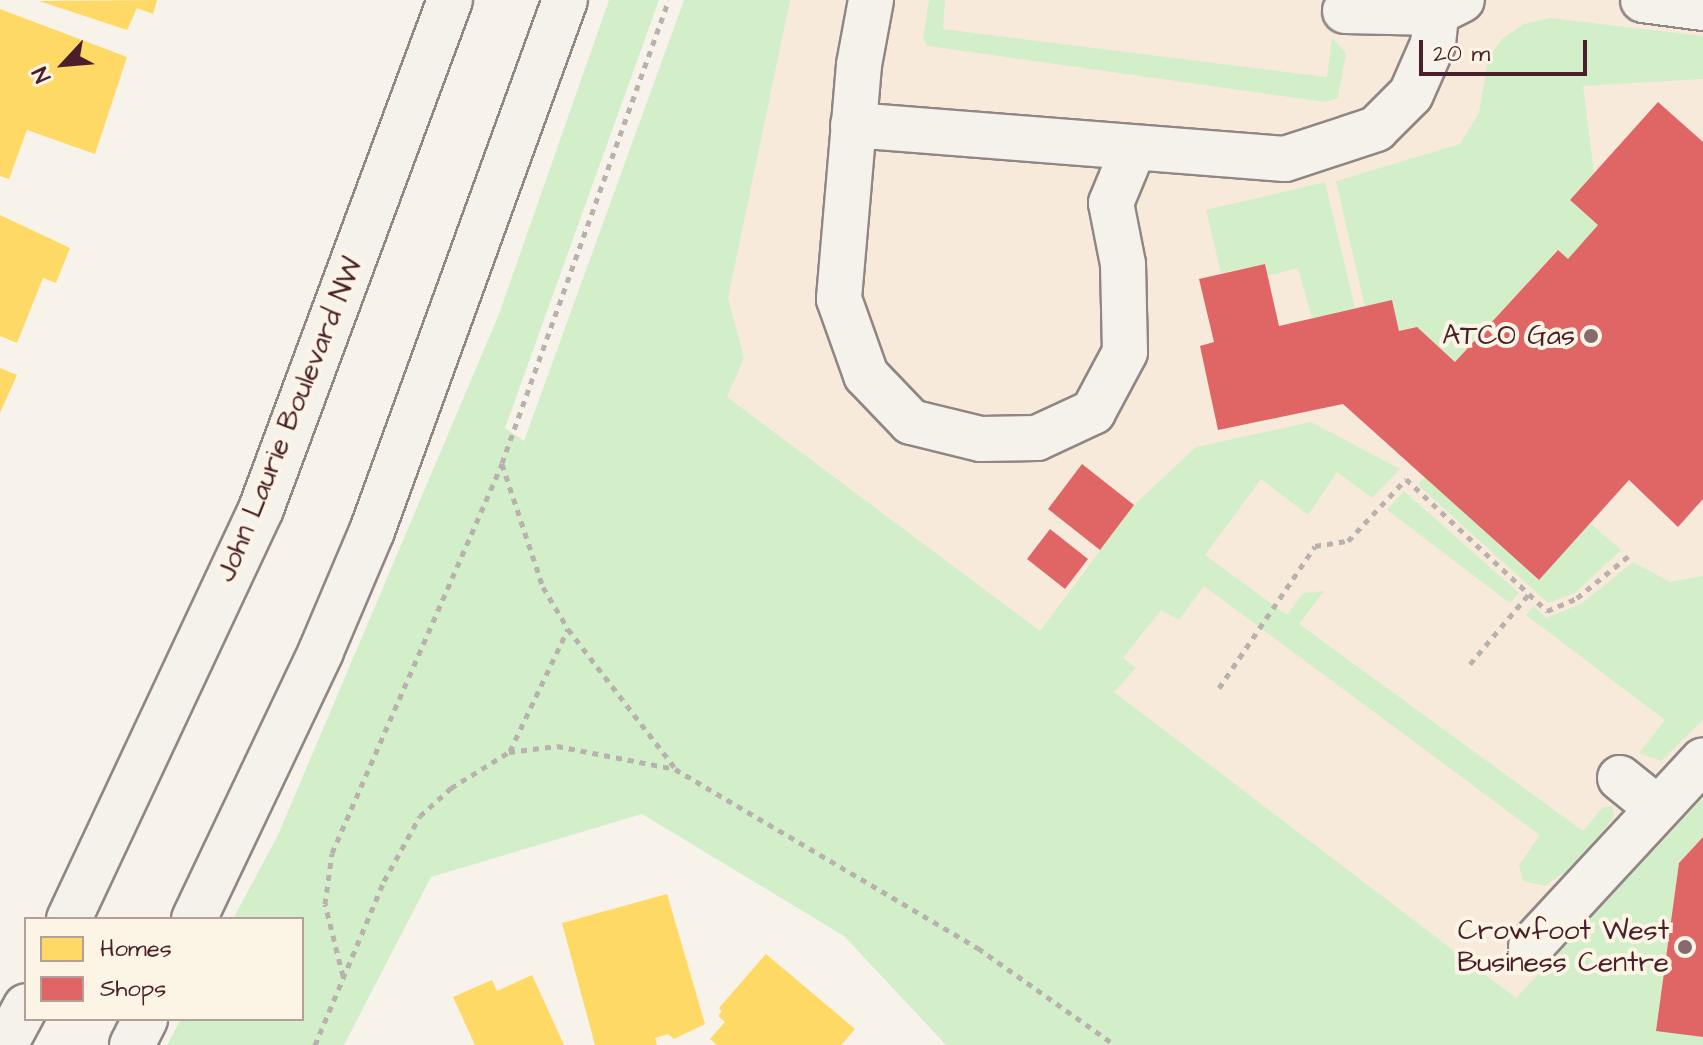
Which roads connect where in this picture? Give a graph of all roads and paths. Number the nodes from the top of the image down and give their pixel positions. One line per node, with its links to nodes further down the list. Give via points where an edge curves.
1 (450, 0): 22 (street, John Laurie Boulevard NW, via 261,509)
2 (565, 0): 23 (street, via 372,531)
3 (669, 0): 11 (path)
4 (871, 0): 9 (street)
5 (1643, 0): 7 (street)
6 (1449, 6): 8 (street); 10 (street, via 1411,94 1376,129 1285,159)
7 (1703, 8)
8 (1345, 11)
9 (853, 125): 10 (street); 10 (street, via 839,299 866,375 911,422 981,439 1037,438 1093,412 1125,352 1123,264 1111,203)
10 (1133, 150)
11 (502, 463): 14 (path, via 543,587); 25 (path, via 332,853 325,904)
12 (1631, 554): 13 (path, via 1577,598 1547,611)
13 (1529, 594): 15 (path); 16 (path, via 1406,479 1348,541 1315,546)
14 (568, 629): 17 (path); 19 (path)
15 (1470, 664)
16 (1219, 688)
17 (509, 752): 19 (path, via 557,746); 25 (path, via 451,788 420,816 384,881)
18 (1703, 760): 21 (street)
19 (675, 769): 31 (path, via 978,948)
20 (1620, 778): 21 (street)
21 (1657, 808): 24 (street)
22 (70, 917)
23 (195, 917)
24 (1531, 946)
25 (344, 977): 30 (path)
26 (24, 1010): 28 (street)
27 (144, 1021): 29 (street)
28 (5, 1045)
29 (132, 1045)
30 (315, 1045)
31 (1115, 1045)

